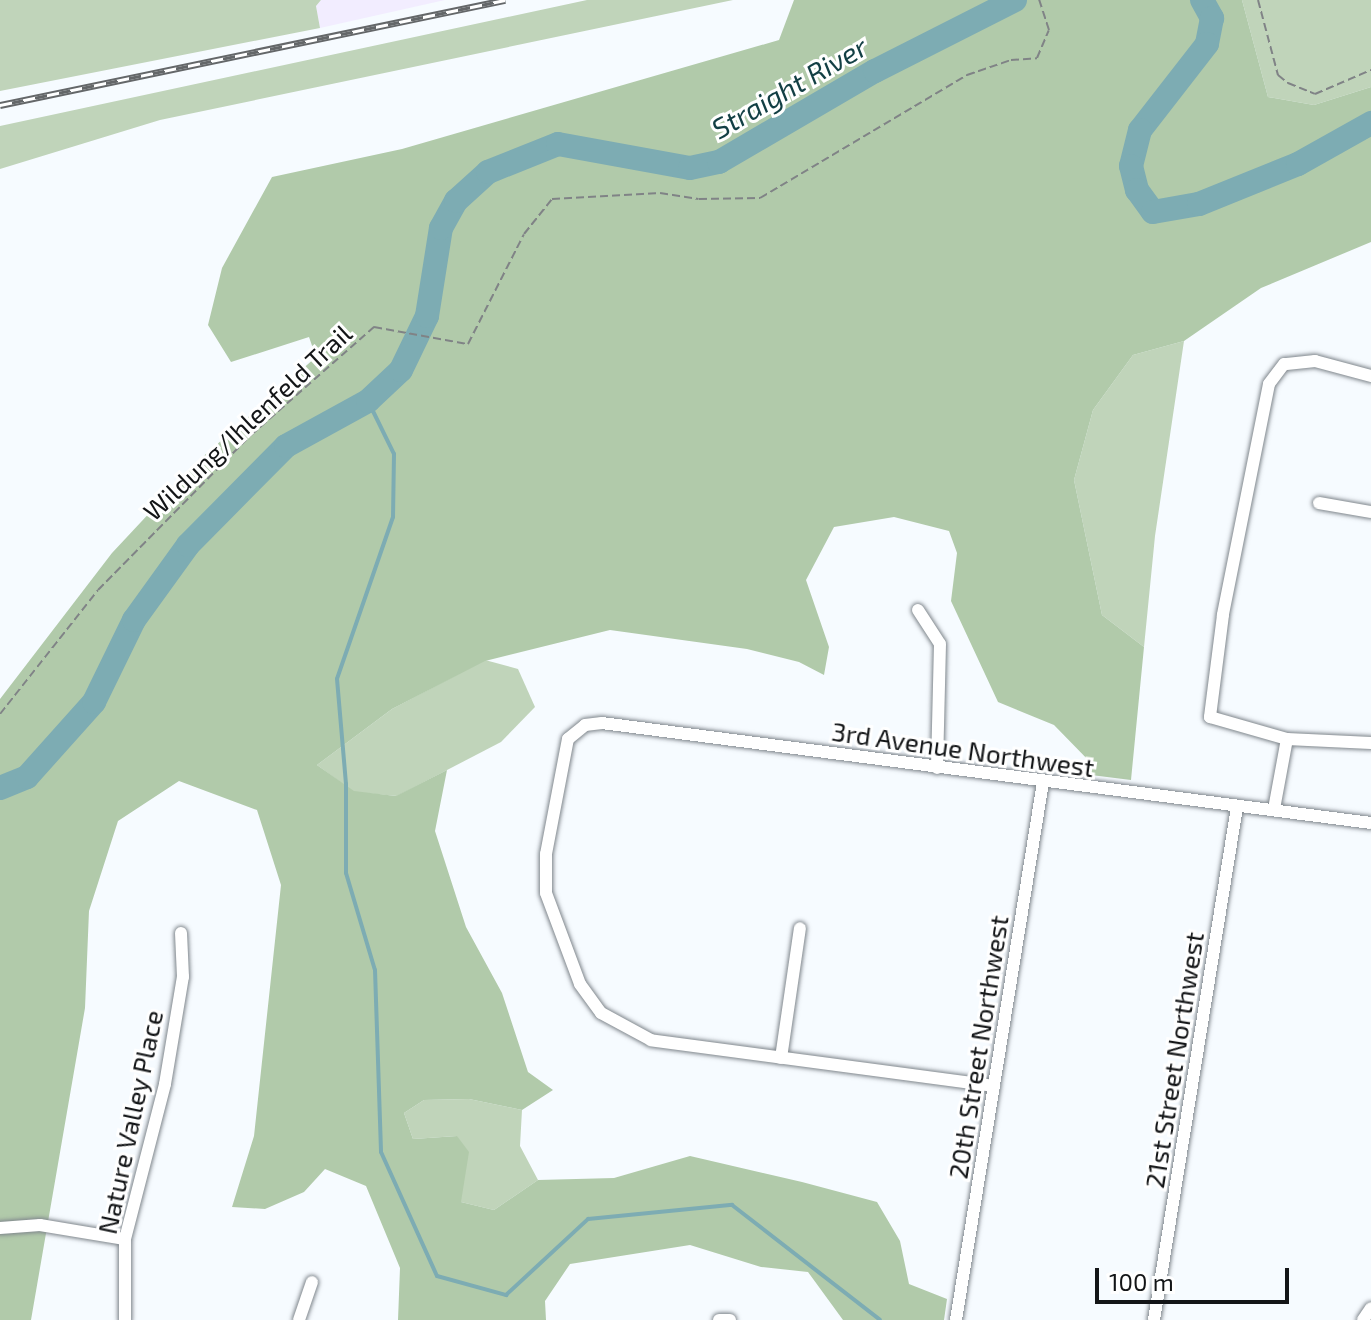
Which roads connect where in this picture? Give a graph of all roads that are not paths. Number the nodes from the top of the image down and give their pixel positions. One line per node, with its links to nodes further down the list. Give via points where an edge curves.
1 (1371, 376): 5 (street, via 1315,361 1284,364 1265,402 1223,615 1210,717)
2 (1319, 503): 3 (street)
3 (1371, 512)
4 (918, 610): 7 (street, via 940,644)
5 (1287, 739): 6 (street); 10 (street)
6 (1371, 743)
7 (937, 768): 8 (street, 3rd Avenue Northwest); 14 (street, 3rd Avenue Northwest, via 602,723 575,730 563,751 546,854 546,893 589,999 620,1028 643,1038)
8 (1043, 782): 9 (street, 3rd Avenue Northwest); 15 (street, 20th Street Northwest)
9 (1237, 807): 10 (street, 3rd Avenue Northwest); 25 (street, 21st Street Northwest)
10 (1274, 809): 11 (street, 3rd Avenue Northwest)
11 (1371, 823)
12 (800, 928): 14 (street)
13 (181, 933): 17 (street, Nature Valley Place, via 183,977 165,1084)
14 (781, 1058): 15 (street)
15 (994, 1086): 24 (street, 20th Street Northwest)
16 (0, 1228): 17 (street, via 40,1225)
17 (125, 1239): 20 (street, Nature Valley Place)
18 (312, 1282): 21 (street)
19 (1371, 1308): 26 (street)
20 (125, 1320)
21 (299, 1320)
22 (719, 1320): 23 (street)
23 (730, 1320)
24 (956, 1320)
25 (1154, 1320)
26 (1363, 1320)

